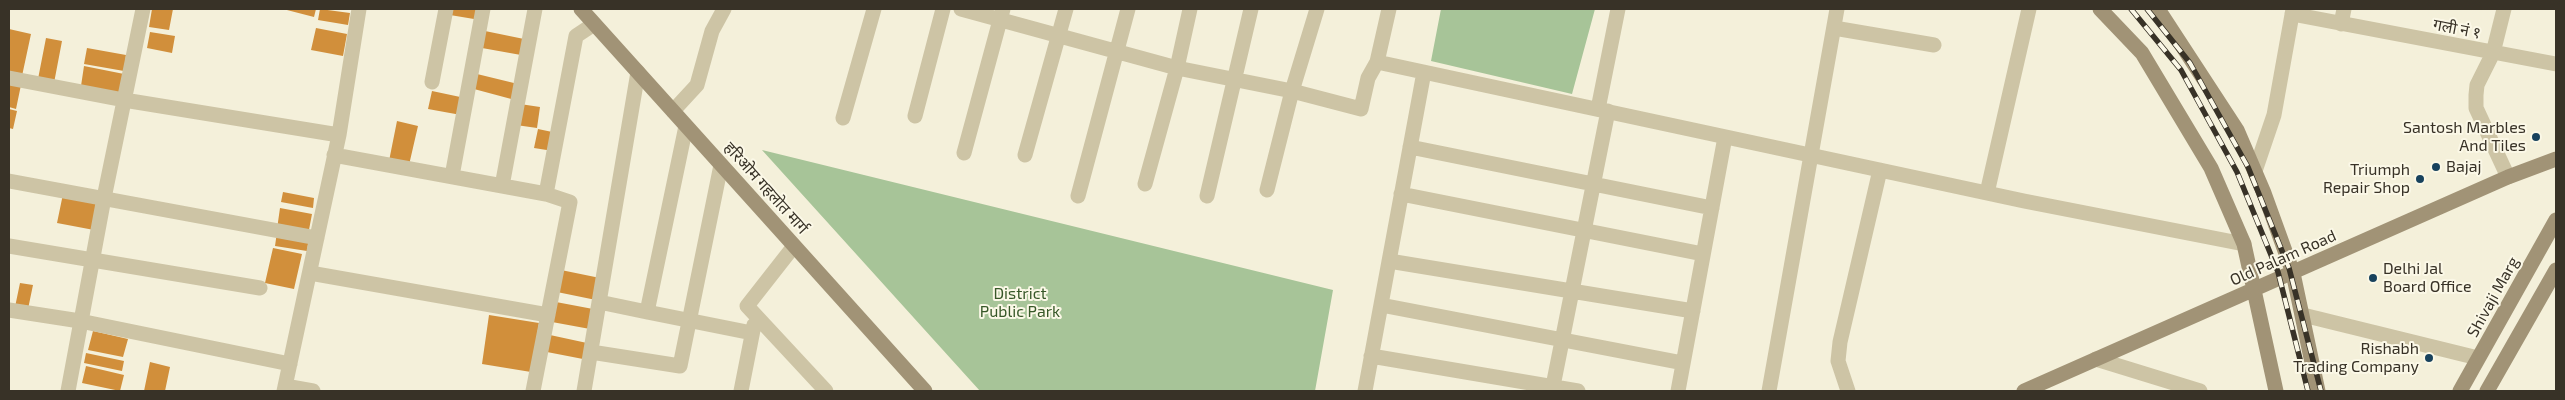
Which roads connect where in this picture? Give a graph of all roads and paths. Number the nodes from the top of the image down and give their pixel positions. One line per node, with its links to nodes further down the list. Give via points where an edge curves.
1 (143, 9): 42 (street)
2 (359, 9): 48 (street)
3 (446, 9): 40 (street)
4 (483, 9): 59 (street)
5 (535, 9): 64 (street)
6 (581, 9): 26 (street, हरिओम गहलोत मार्ग)
7 (724, 9): 44 (street, via 712,31 697,84)
8 (874, 9): 46 (street)
9 (943, 9): 45 (street)
10 (961, 9): 25 (street)
11 (1066, 9): 29 (street)
12 (1128, 9): 31 (street)
13 (1190, 9): 35 (street)
14 (1251, 9): 39 (street)
15 (1317, 9): 41 (street)
16 (1389, 9): 33 (street)
17 (1618, 9): 43 (street)
18 (1837, 9): 28 (street)
19 (2029, 9): 66 (street)
20 (2100, 9): 76 (street, via 2142,53 2211,168)
21 (2158, 9): 58 (street, via 2237,130)
22 (2344, 9): 27 (street)
23 (2504, 9): 32 (street)
24 (2292, 12): 27 (street, गली नं १); 58 (street, via 2274,115)
25 (1002, 15): 29 (street); 51 (street)
26 (594, 24): 36 (street, हरिओम गहलोत मार्ग); 67 (street, via 576,36)
27 (2341, 24): 32 (street, गली नं १)
28 (1834, 28): 30 (street); 54 (street)
29 (1059, 36): 31 (street); 53 (street)
30 (1934, 45)
31 (1117, 52): 35 (street); 69 (street)
32 (2493, 54): 34 (street, गली नं १); 60 (street, via 2477,86 2476,108)
33 (1377, 62): 37 (street); 41 (street, via 1368,78 1361,108)
34 (2556, 64)
35 (1177, 68): 39 (street); 62 (street)
36 (638, 72): 44 (street, हरिओम गहलोत मार्ग); 88 (street)
37 (1424, 72): 43 (street); 50 (street)
38 (9, 78): 42 (street)
39 (1233, 80): 41 (street); 70 (street)
40 (432, 82)
41 (1292, 91): 65 (street)
42 (124, 100): 48 (street); 71 (street)
43 (1603, 110): 49 (street); 63 (street)
44 (673, 111): 47 (street, हरिओम गहलोत मार्ग)
45 (915, 116)
46 (843, 118)
47 (686, 126): 56 (street, हरिओम गहलोत मार्ग); 92 (street)
48 (339, 135): 52 (street)
49 (1725, 137): 54 (street); 72 (street)
50 (1410, 147): 63 (street); 68 (street)
51 (964, 153)
52 (334, 155): 59 (street); 75 (street)
53 (1025, 155)
54 (1811, 155): 57 (street); 118 (street)
55 (2556, 159): 60 (street, Old Palam Road)
56 (721, 165): 78 (street, हरिओम गहलोत मार्ग); 97 (street)
57 (1880, 170): 66 (street); 119 (street, via 1840,342 1838,361)
58 (2255, 171): 84 (street)
59 (452, 176): 64 (street)
60 (2508, 177): 84 (street, Old Palam Road)
61 (9, 181): 71 (street)
62 (1146, 184)
63 (1593, 185): 72 (street); 74 (street)
64 (502, 186): 67 (street)
65 (1267, 190)
66 (1987, 193): 76 (street)
67 (546, 194): 93 (street, via 570,202)
68 (1401, 194): 74 (street); 81 (street)
69 (1078, 196)
70 (1207, 196)
71 (104, 198): 75 (street); 80 (street)
72 (1712, 208): 79 (street)
73 (2556, 220): 102 (street, Shivaji Marg)
74 (1584, 231): 79 (street); 86 (street)
75 (318, 238): 83 (street)
76 (2244, 244): 87 (street)
77 (9, 246): 80 (street)
78 (794, 246): 95 (street, via 747,306); 114 (street, हरिओम गहलोत मार्ग)
79 (1704, 254): 91 (street)
80 (92, 261): 85 (street); 96 (street)
81 (1389, 261): 86 (street); 89 (street)
82 (2556, 270): 125 (street)
83 (310, 273): 93 (street); 105 (street)
84 (2293, 273): 87 (street, Old Palam Road); 94 (street)
85 (260, 288)
86 (1572, 290): 91 (street); 99 (street)
87 (2253, 291): 103 (street, Old Palam Road); 122 (street)
88 (599, 302): 92 (street); 100 (street)
89 (1381, 305): 99 (street); 101 (street)
90 (9, 310): 96 (street)
91 (1693, 311): 104 (street)
92 (647, 312): 97 (street)
93 (548, 315): 110 (street)
94 (2303, 315): 102 (street); 123 (street)
95 (755, 316): 98 (street); 113 (street)
96 (80, 321): 105 (street); 108 (street)
97 (690, 322): 98 (street); 100 (street, via 680,366)
98 (752, 333): 112 (street)
99 (1562, 339): 104 (street); 106 (street)
100 (591, 352): 111 (street)
101 (1371, 356): 106 (street); 115 (street)
102 (2478, 358): 124 (street, Shivaji Marg)
103 (2096, 359): 120 (street, Old Palam Road); 121 (street)
104 (1683, 363): 117 (street)
105 (290, 364): 107 (street)
106 (1552, 388): 116 (street)
107 (285, 389): 109 (street)
108 (68, 391)
109 (313, 391)
110 (533, 391)
111 (584, 391)
112 (741, 391)
113 (826, 391)
114 (925, 391)
115 (1365, 391)
116 (1578, 391)
117 (1678, 391)
118 (1769, 391)
119 (1848, 391)
120 (2025, 391)
121 (2200, 391)
122 (2276, 391)
123 (2318, 391)
124 (2460, 391)
125 (2487, 391)

